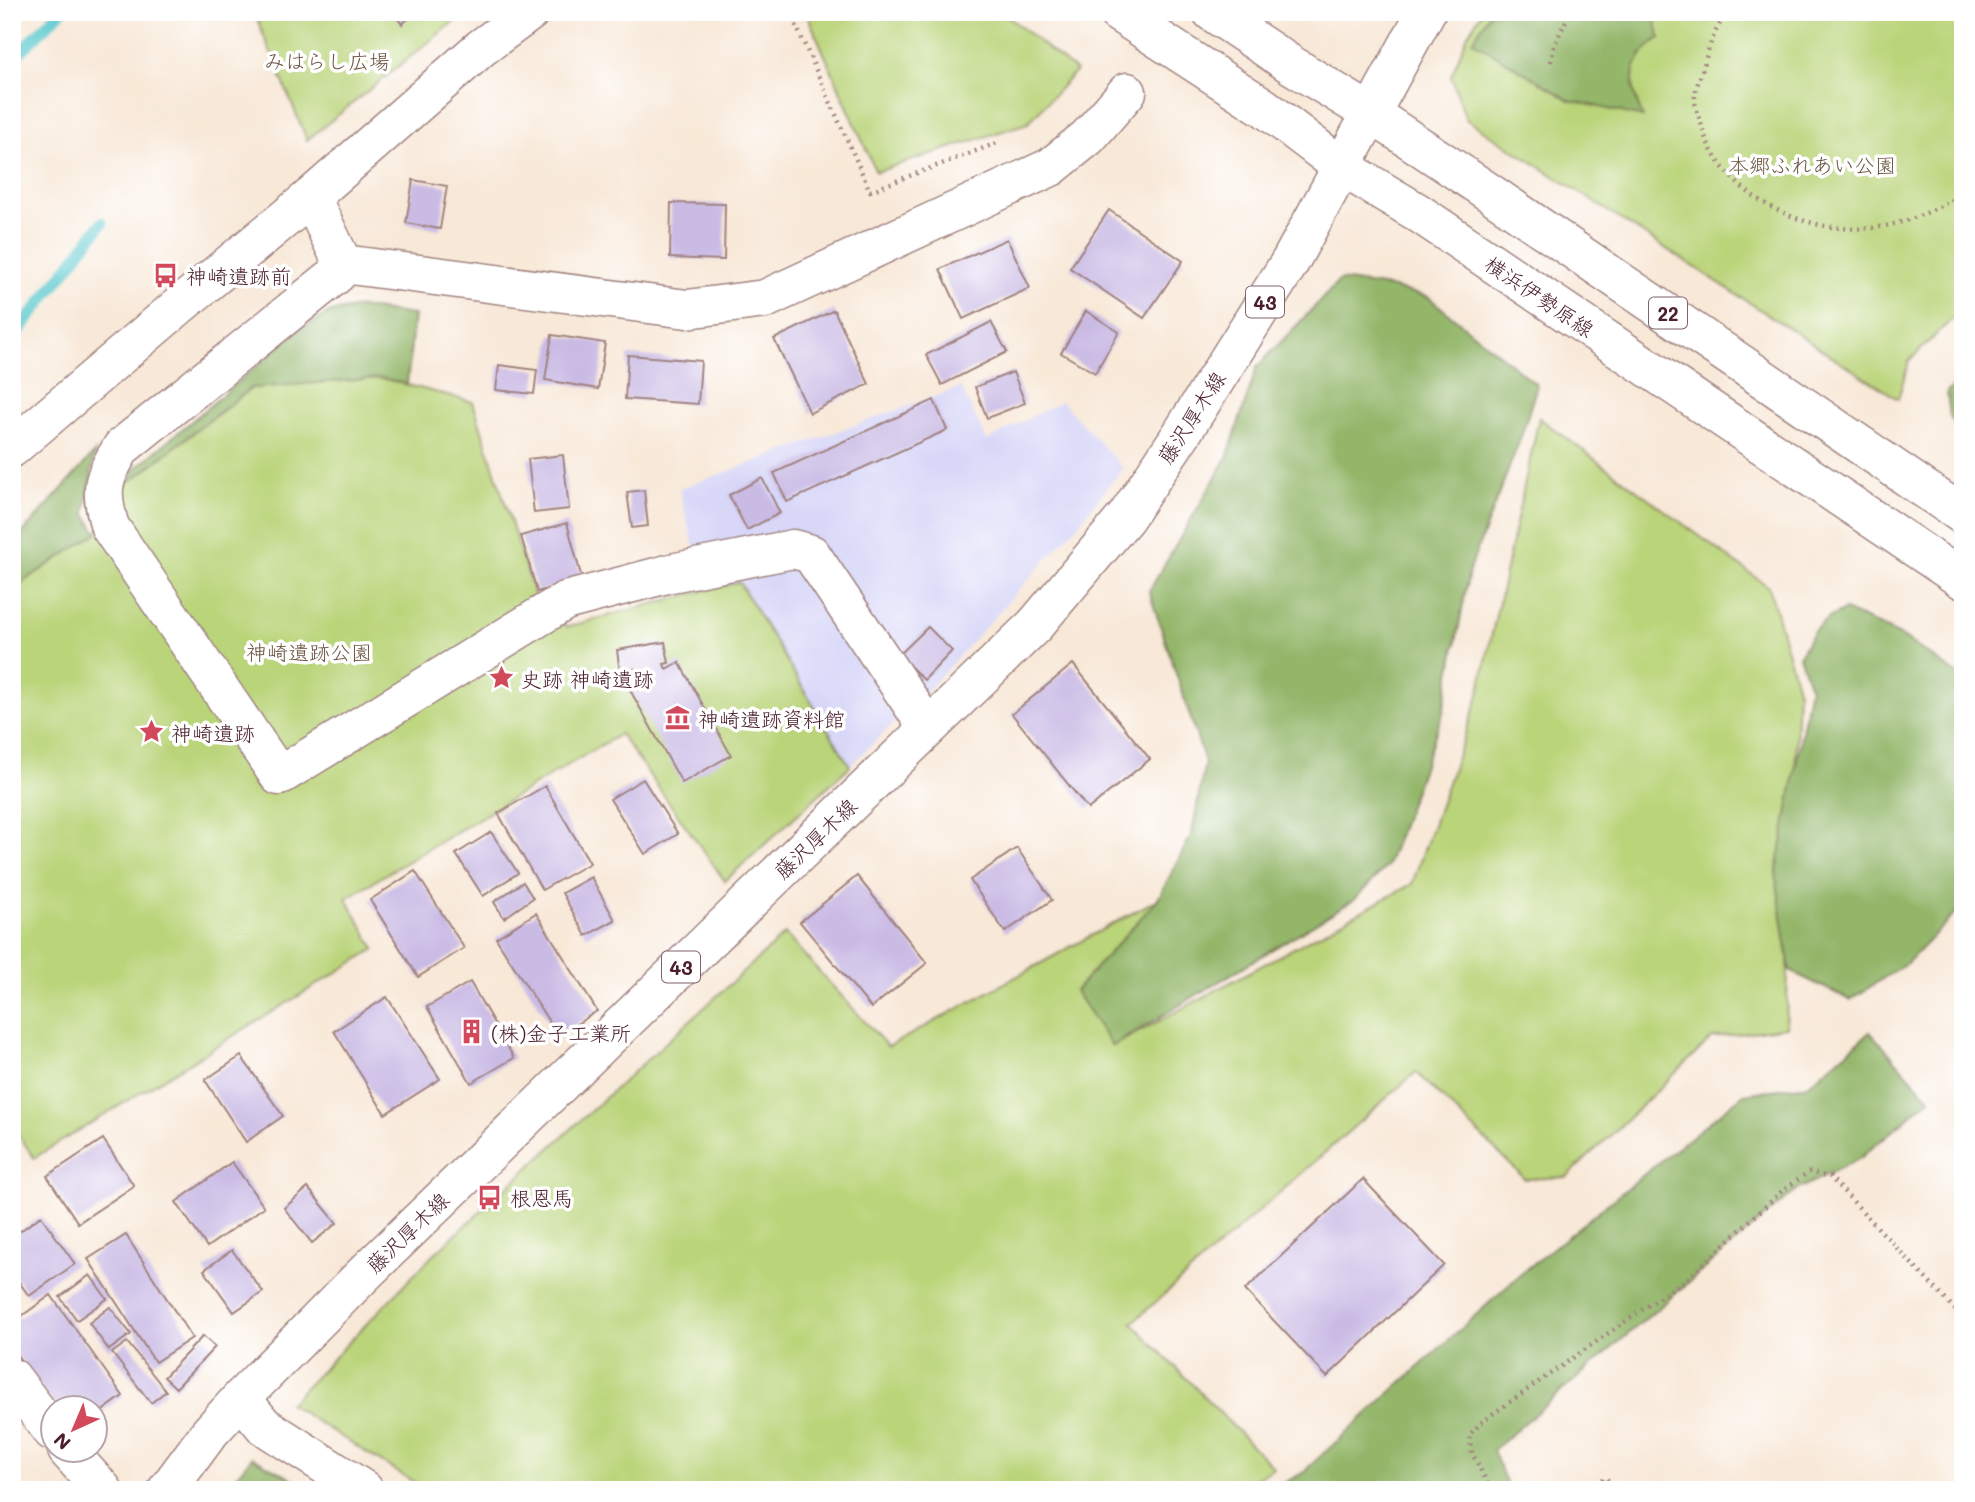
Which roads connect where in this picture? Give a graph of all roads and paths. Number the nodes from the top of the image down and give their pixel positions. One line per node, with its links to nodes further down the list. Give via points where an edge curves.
1 (530, 12): 14 (main road, via 481,48)
2 (790, 12): 12 (path, via 870,191 1005,140)
3 (1116, 12): 11 (main road, 横浜伊勢原線, via 1265,108)
4 (1212, 12): 10 (main road, 22)
5 (1426, 12): 10 (main road)
6 (1570, 12): 8 (path)
7 (1728, 12): 13 (path, via 1717,26 1694,98 1706,143 1757,200 1793,218 1838,227 1877,227 1918,218)
8 (1551, 62)
9 (1127, 92): 12 (main road, via 1088,137 1051,167)
10 (1370, 113): 11 (main road, 藤沢厚木線 / 43); 17 (main road, 22)
11 (1342, 167): 18 (main road, 横浜伊勢原線, via 1417,212); 19 (main road, 藤沢厚木線 / 43, via 1290,262 1126,517 1035,625)
12 (1025, 180): 15 (main road, via 765,299 739,303 687,309)
13 (1963, 193)
14 (311, 197): 15 (main road); 16 (main road)
15 (343, 264): 19 (main road, via 337,274 122,447 103,482 110,527 279,776 565,601 671,573 793,549 811,554)
16 (12, 448)
17 (1963, 516)
18 (1963, 580)
19 (928, 728): 22 (main road, 藤沢厚木線 / 43)
20 (1963, 1318): 28 (path, via 1830,1177 1809,1172 1689,1277 1484,1420 1469,1435 1472,1453)
21 (12, 1378): 23 (main road)
22 (241, 1398): 26 (main road, 藤沢厚木線 / 43); 27 (main road, via 264,1426)
23 (38, 1412)
24 (80, 1464): 25 (main road)
25 (103, 1490)
26 (167, 1490)
27 (364, 1490)
28 (1491, 1490)
29 (1592, 1490): 30 (path, via 1605,1477)
30 (1617, 1490)

